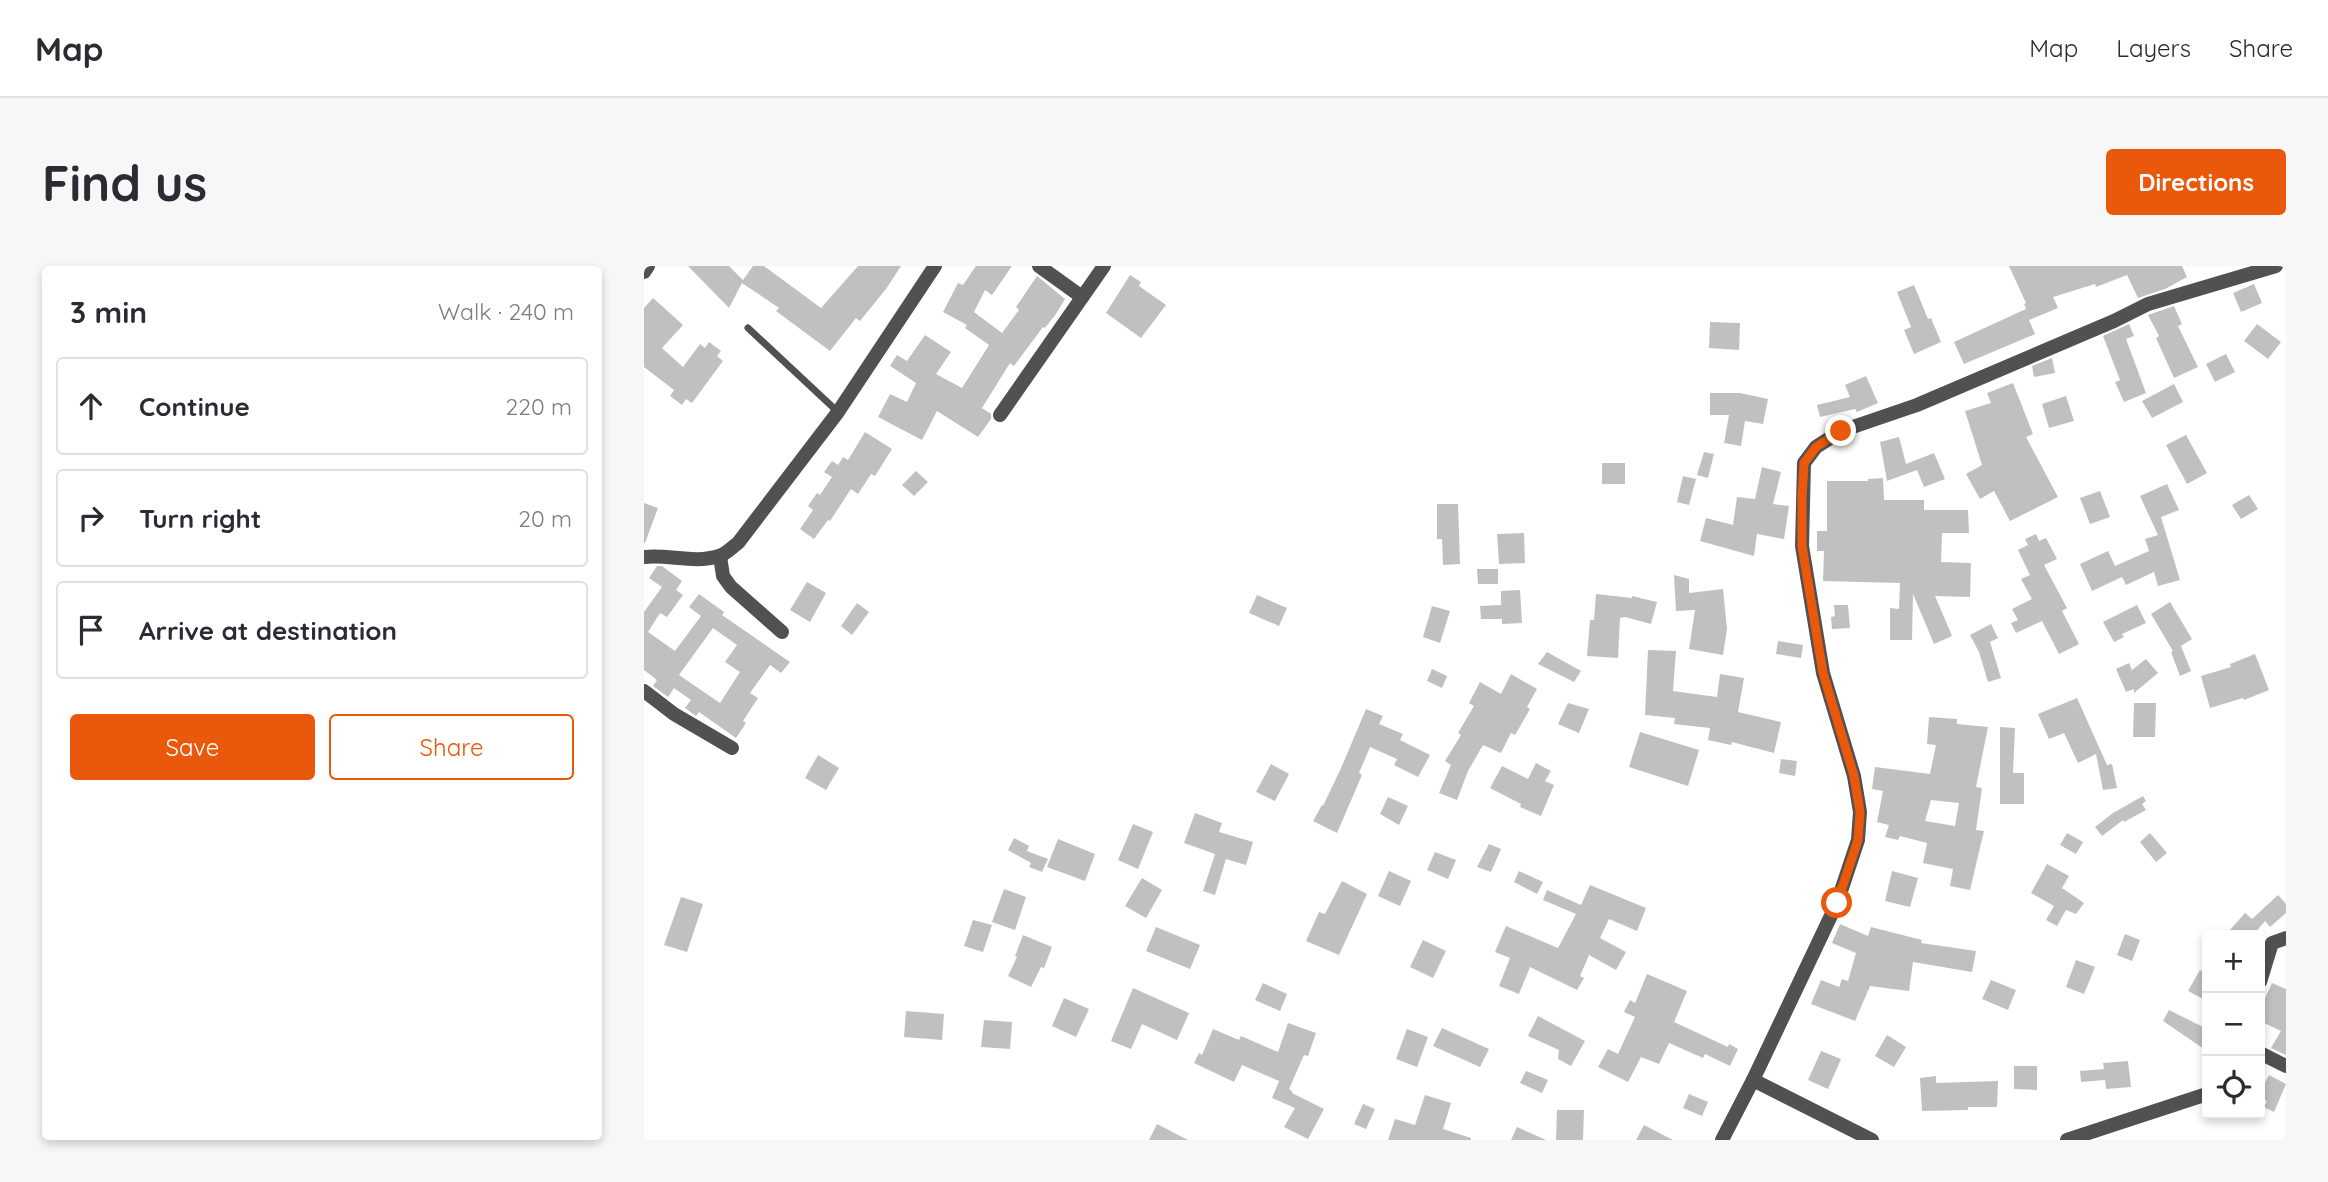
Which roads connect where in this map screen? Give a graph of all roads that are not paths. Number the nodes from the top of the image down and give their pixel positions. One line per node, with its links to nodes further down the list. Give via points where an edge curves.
1 (648, 266): 6 (street)
2 (935, 266): 9 (street)
3 (1039, 266): 7 (street)
4 (1104, 266): 7 (street)
5 (2276, 266): 20 (street, via 2148,304 1917,405 1841,431 1816,447 1804,463 1802,546 1823,673 1854,776 1860,812 1858,840 1837,903)
6 (644, 272)
7 (1082, 297): 10 (street)
8 (748, 328): 9 (lane)
9 (838, 412): 11 (street, via 738,543)
10 (1000, 415)
11 (720, 556): 12 (street); 13 (street, via 723,576 731,587)
12 (644, 557)
13 (782, 632)
14 (644, 691): 15 (street)
15 (732, 748)
16 (2286, 938): 17 (street, via 2272,943)
17 (2265, 966)
18 (2265, 1056): 19 (street)
19 (2286, 1066)
20 (1754, 1080): 22 (street); 23 (street)
21 (2202, 1096): 24 (street)
22 (1721, 1140)
23 (1872, 1140)
24 (2067, 1140)

